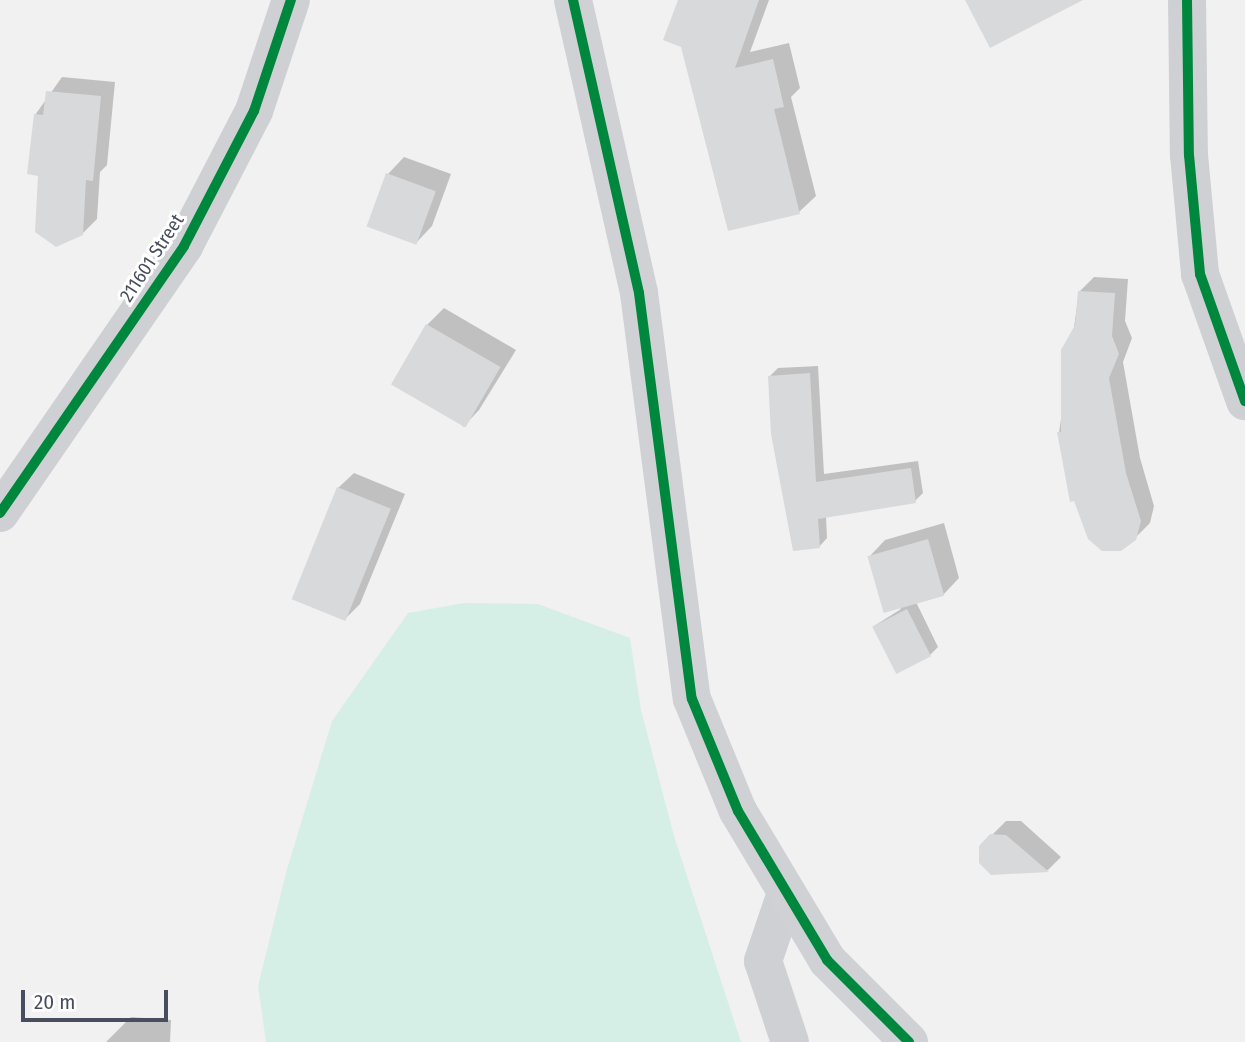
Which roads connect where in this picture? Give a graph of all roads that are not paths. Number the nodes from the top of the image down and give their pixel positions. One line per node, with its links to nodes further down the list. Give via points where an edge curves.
1 (290, 0): 5 (street, 211601 Street, via 254,111 184,246)
2 (573, 0): 6 (street, via 639,293 692,699 738,811)
3 (1187, 0): 4 (street, via 1189,155 1200,274)
4 (1245, 401)
5 (0, 513)
6 (786, 893): 7 (street, via 763,961); 8 (street, via 827,960)
7 (790, 1042)
8 (909, 1042)

